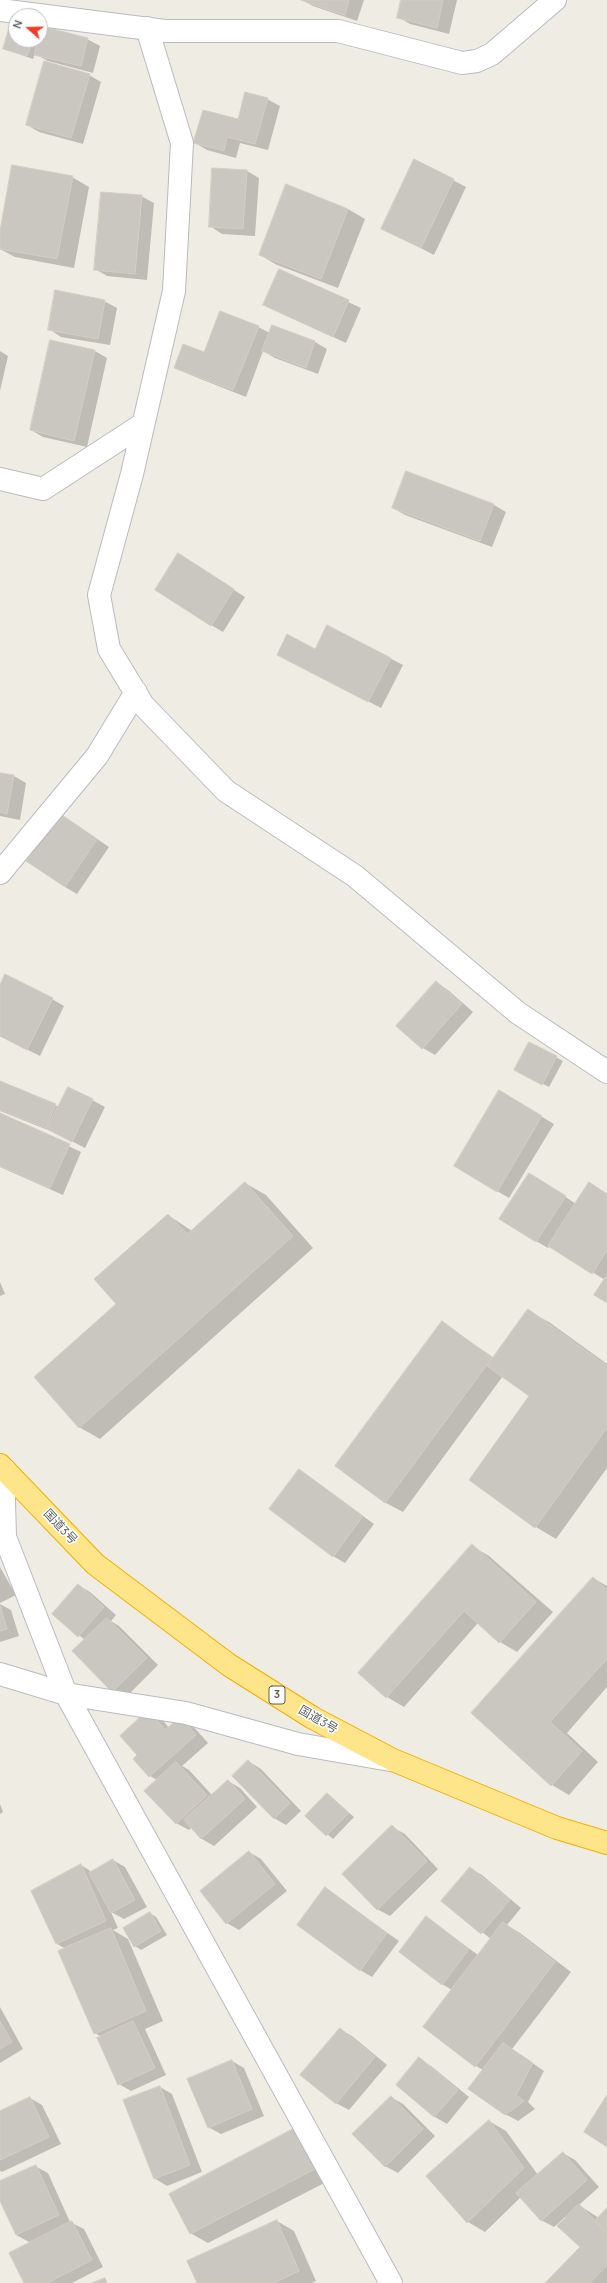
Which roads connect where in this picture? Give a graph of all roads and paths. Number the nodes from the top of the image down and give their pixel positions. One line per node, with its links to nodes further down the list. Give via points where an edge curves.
1 (556, 0): 3 (street, via 492,54 462,64 338,31 165,31)
2 (0, 10): 3 (street)
3 (147, 28): 4 (street, via 182,143 174,291)
4 (143, 424): 5 (street, via 43,488); 6 (street, via 99,595 109,648)
5 (0, 479)
6 (136, 692): 7 (street, via 97,756); 8 (street, via 143,705 226,791 355,876 518,1013)
7 (0, 873)
8 (607, 1072)
9 (3, 1467): 11 (street, via 5,1537); 12 (highway, 国道3号 / 3, via 95,1564 229,1664 313,1718)
10 (0, 1674): 11 (street)
11 (66, 1694): 12 (street, via 186,1713 298,1744); 14 (street)
12 (393, 1760): 13 (highway, 国道3号 / 3, via 557,1828)
13 (607, 1843)
14 (391, 2283)

